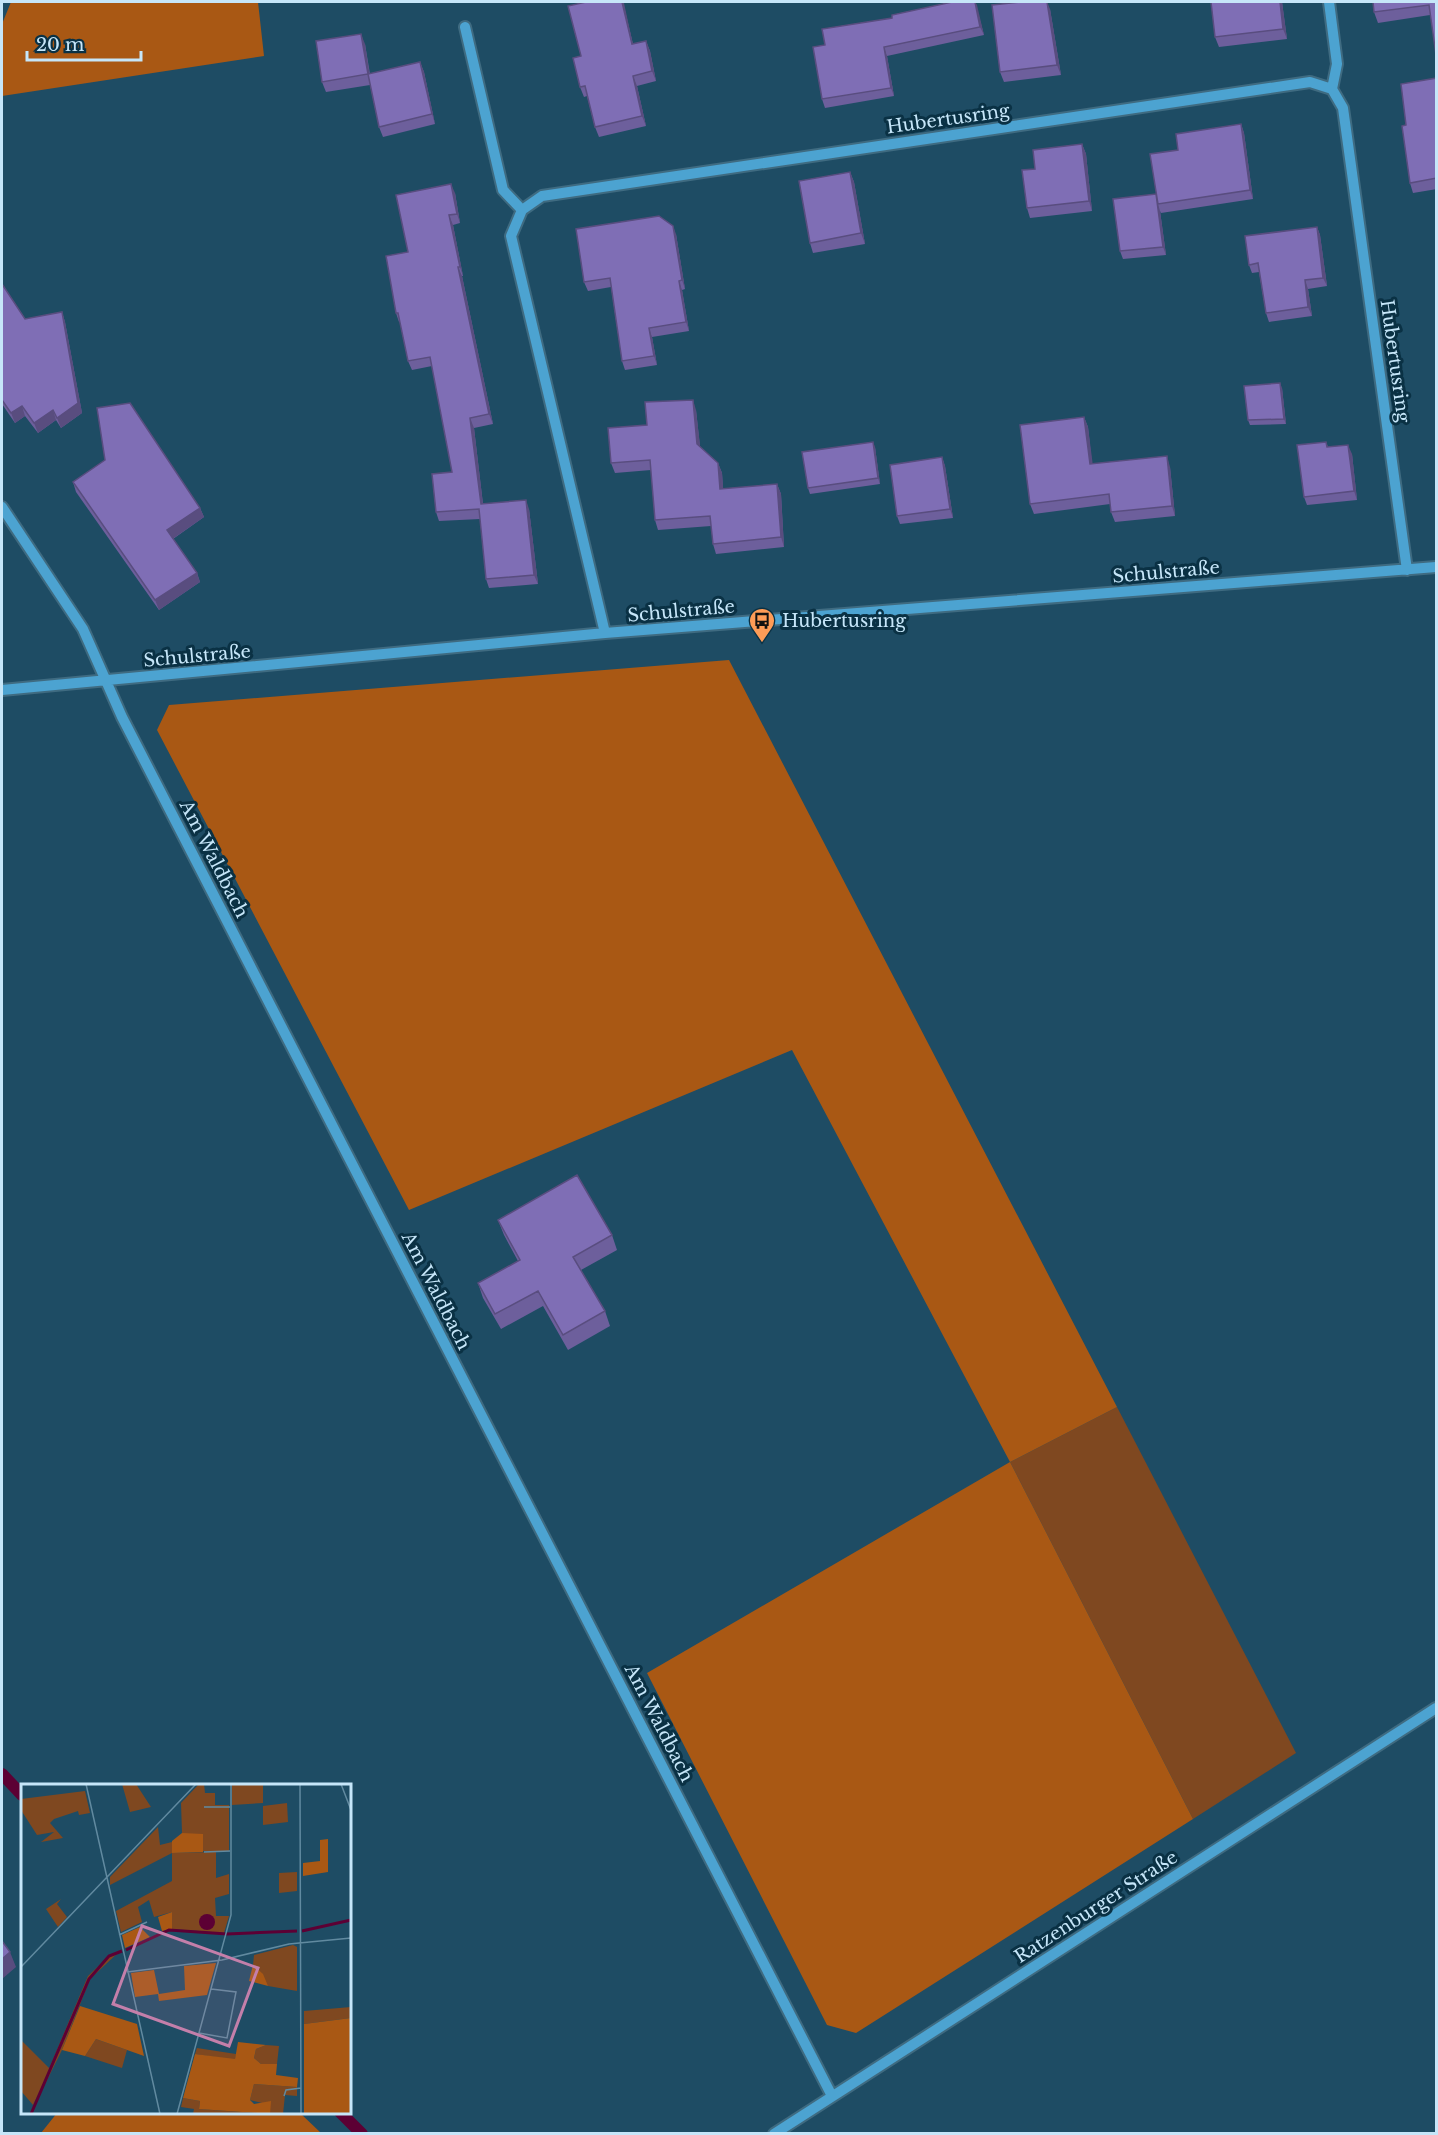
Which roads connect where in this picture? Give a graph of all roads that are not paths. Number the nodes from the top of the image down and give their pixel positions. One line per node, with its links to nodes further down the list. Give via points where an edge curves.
1 (1329, 2): 3 (street, via 1337,64)
2 (465, 27): 4 (street, via 503,190)
3 (1332, 89): 4 (street, Hubertusring, via 1310,81 542,196); 7 (street, Hubertusring, via 1343,108)
4 (522, 210): 8 (street, via 511,236)
5 (2, 507): 9 (street, Am Waldbach, via 83,628)
6 (1437, 567): 7 (street, Schulstraße)
7 (1407, 570): 8 (street, Schulstraße)
8 (605, 633): 9 (street, Schulstraße)
9 (108, 681): 10 (street, Schulstraße); 12 (street, Am Waldbach, via 122,717)
10 (2, 690)
11 (1437, 1708): 12 (street, Ratzenburger Straße)
12 (832, 2096): 13 (street, Ratzenburger Straße)
13 (774, 2133)

